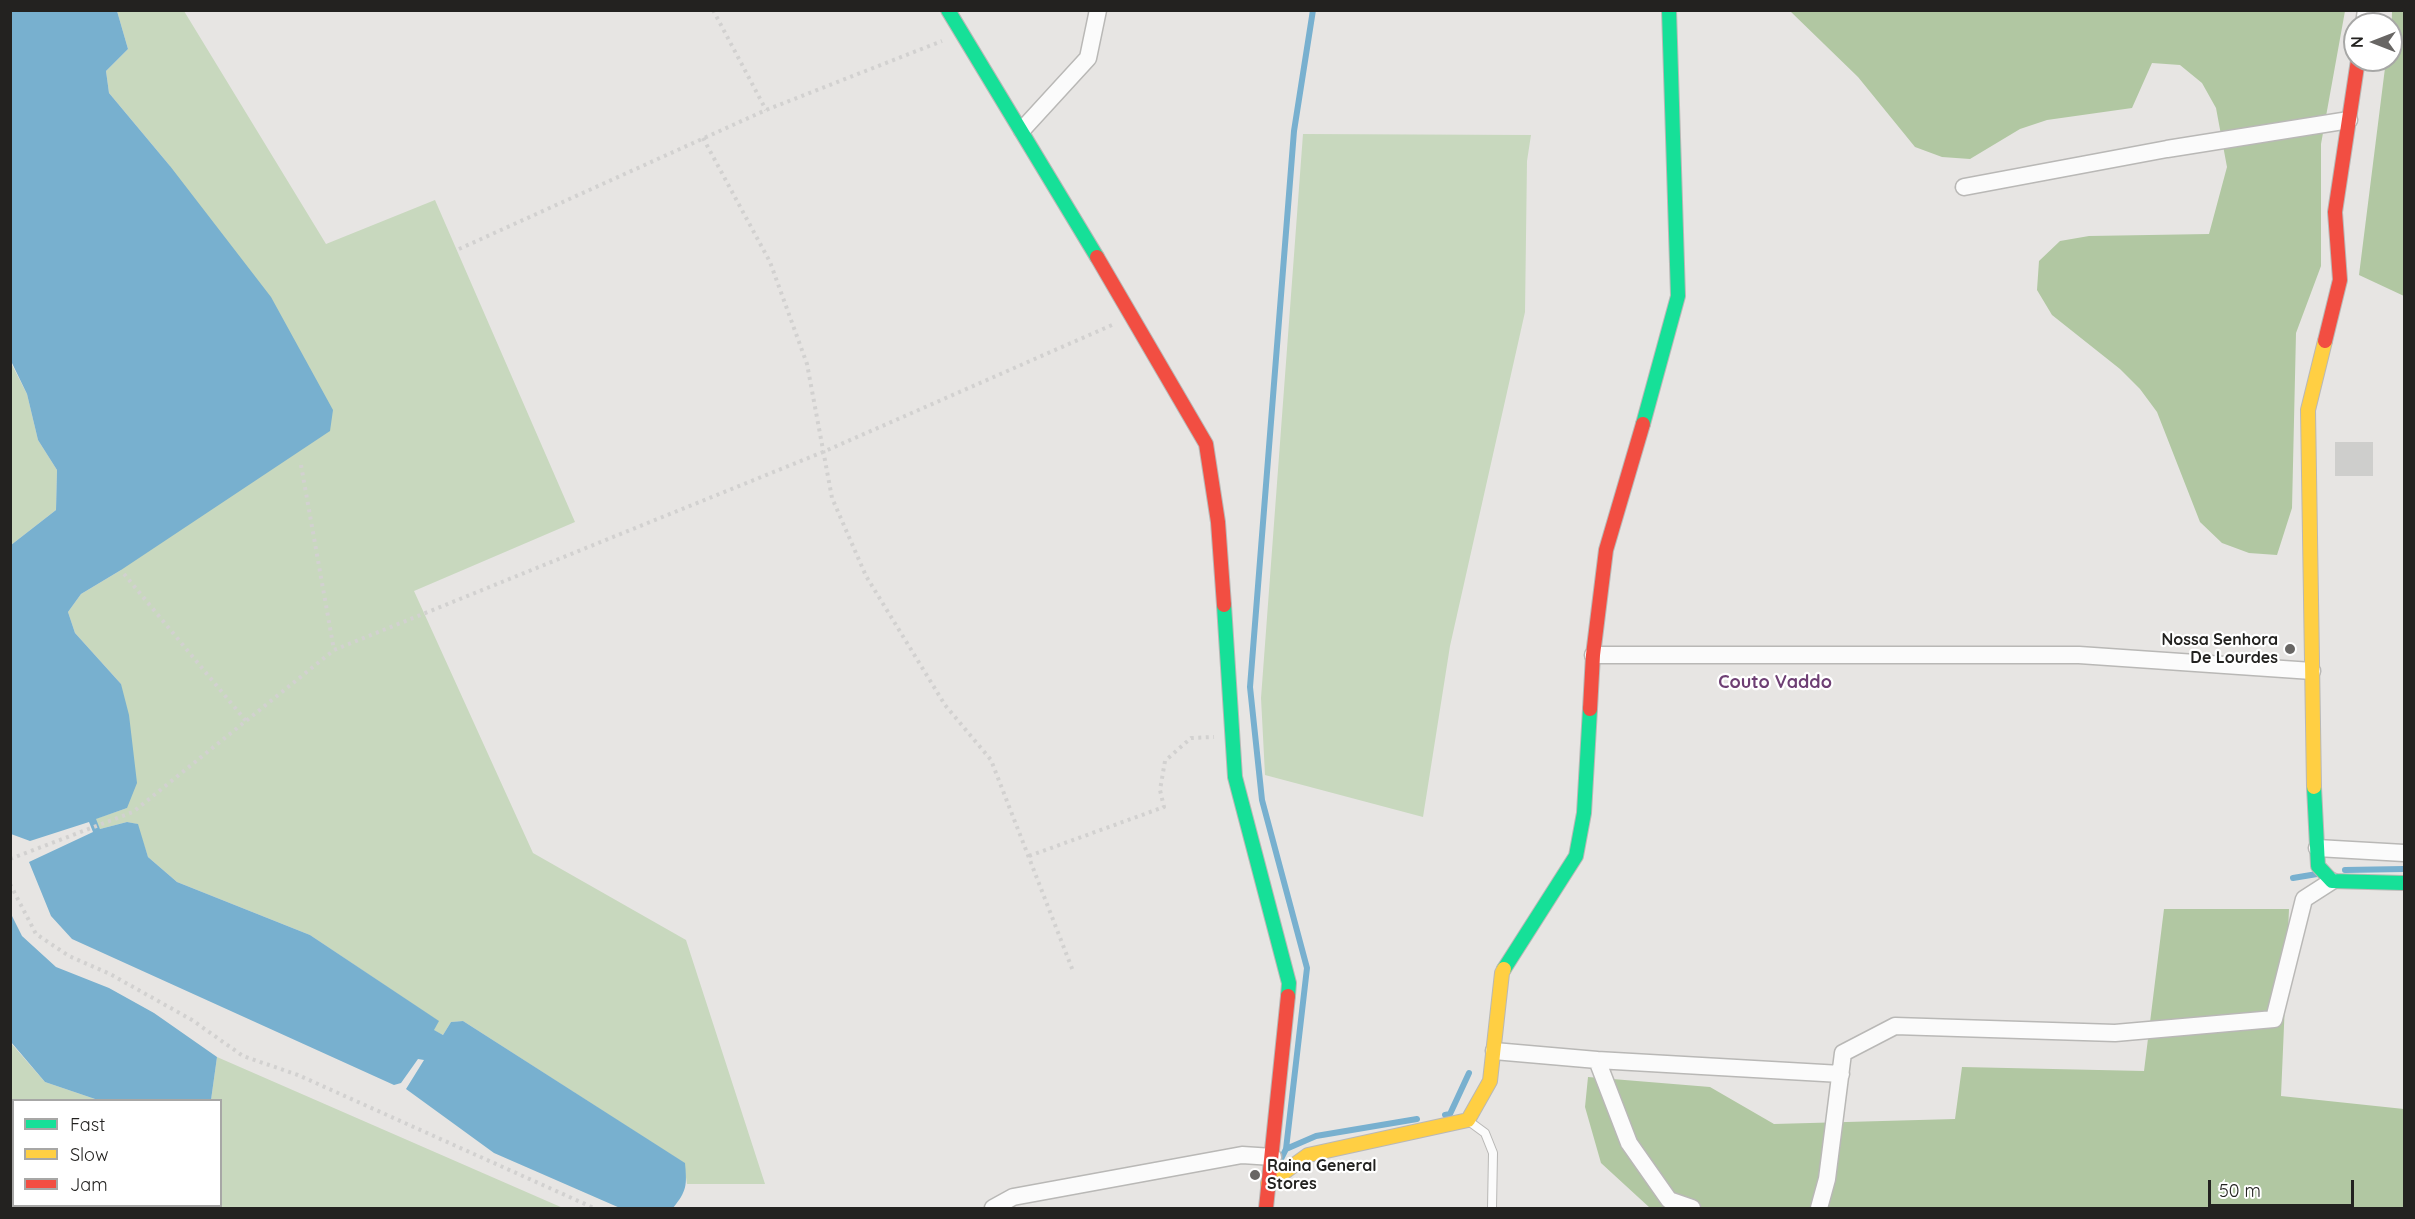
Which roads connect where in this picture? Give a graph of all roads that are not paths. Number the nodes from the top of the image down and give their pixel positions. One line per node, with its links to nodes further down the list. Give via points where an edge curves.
1 (948, 10): 6 (street)
2 (1098, 10): 6 (street, via 1088,58)
3 (1669, 10): 8 (street, via 1678,296 1606,550)
4 (2356, 72): 5 (street)
5 (2349, 120): 7 (street); 9 (street, via 2335,212 2340,280 2308,410)
6 (1022, 130): 18 (street, via 1206,444 1218,522 1235,777 1289,983)
7 (1964, 187)
8 (1593, 655): 9 (street, via 2079,655); 14 (street, via 1584,813 1576,856 1502,973)
9 (2312, 671): 10 (street)
10 (2317, 848): 11 (street); 12 (street, via 2318,866)
11 (2404, 853)
12 (2332, 880): 13 (street); 16 (street, via 2304,899 2274,1019 2115,1033 1895,1026 1843,1053)
13 (2404, 883)
14 (1494, 1051): 15 (street); 17 (street, via 1490,1082)
15 (1597, 1060): 16 (street); 23 (street, via 1629,1143 1669,1200)
16 (1841, 1074): 24 (street, via 1827,1179)
17 (1468, 1120): 19 (street, via 1308,1155); 22 (lane, via 1485,1133 1492,1153)
18 (1272, 1159): 19 (street); 20 (street, via 1242,1155 1013,1197)
19 (1268, 1183): 21 (street)
20 (993, 1209)
21 (1266, 1209)
22 (1492, 1209)
23 (1692, 1209)
24 (1819, 1209)

